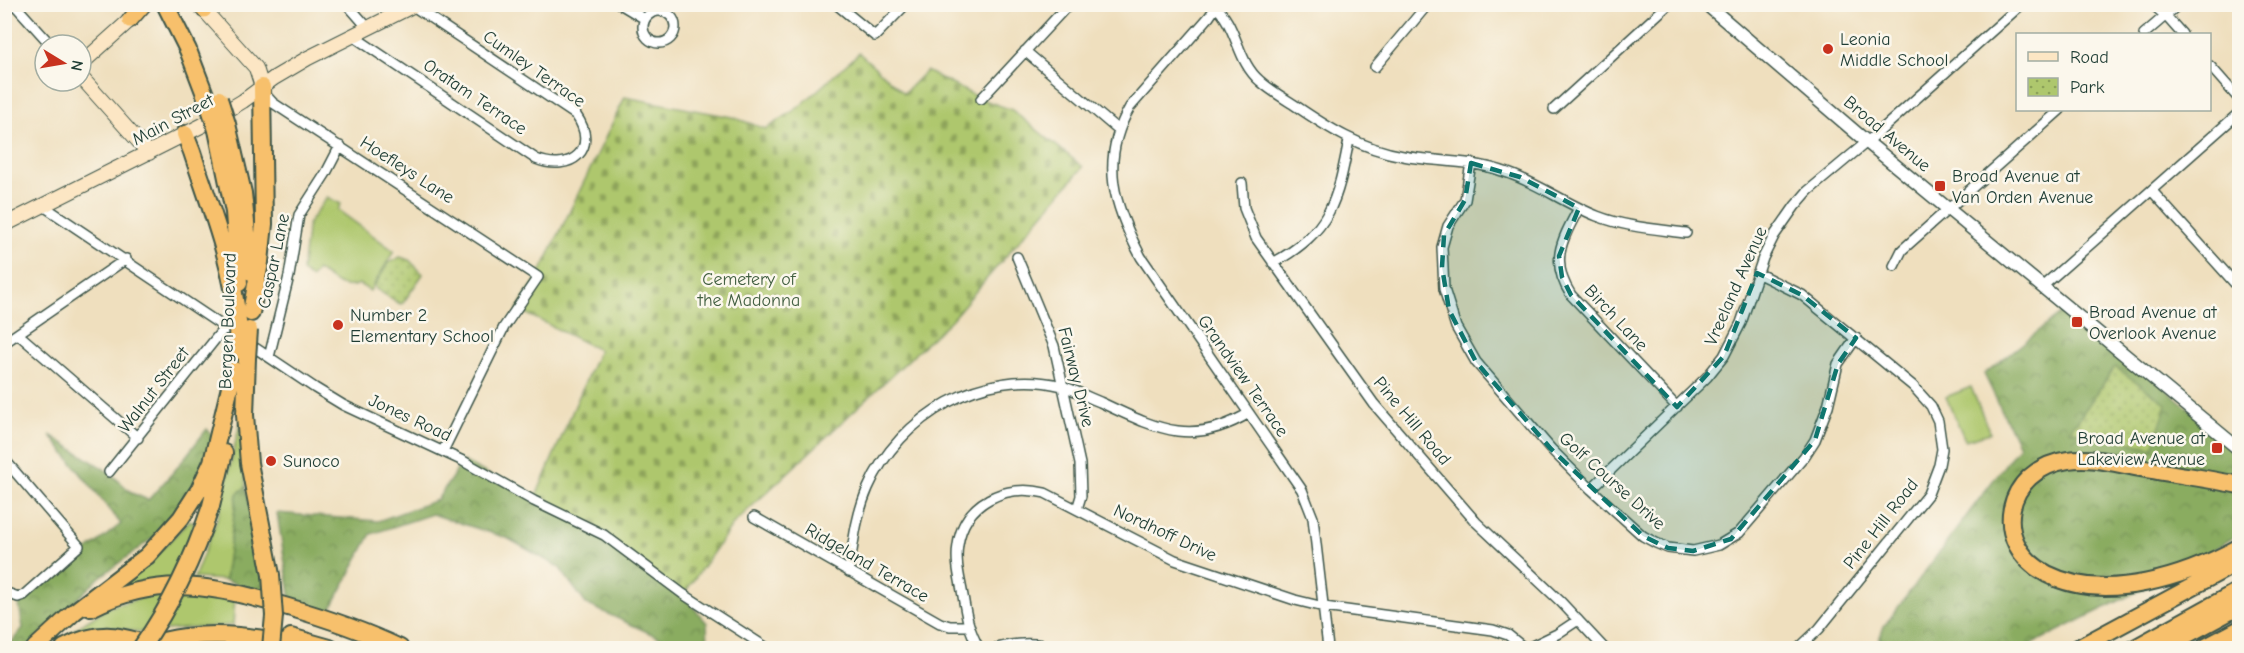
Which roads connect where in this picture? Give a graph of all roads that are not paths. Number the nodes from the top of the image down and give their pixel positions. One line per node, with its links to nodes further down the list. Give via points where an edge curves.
1 (14, 4): 23 (street)
2 (144, 4): 20 (highway)
3 (165, 4): 35 (highway, Bergen Boulevard)
4 (178, 4): 35 (highway, Bergen Boulevard, via 201,51)
5 (347, 4): 22 (street)
6 (620, 4): 21 (street)
7 (836, 4): 8 (street, via 875,36)
8 (906, 4)
9 (1069, 4): 27 (street)
10 (1428, 4): 30 (street)
11 (1669, 4): 36 (street)
12 (1706, 4): 42 (street, Broad Avenue)
13 (2022, 4): 42 (street, Vreeland Avenue)
14 (2152, 4): 19 (street)
15 (2178, 4): 19 (street)
16 (414, 5): 22 (main road, Main Street); 44 (street, Cumley Terrace, via 576,115 585,137)
17 (1216, 5): 39 (street, via 1130,107); 41 (street, via 1227,19 1248,70 1312,119)
18 (202, 7): 31 (main road, via 256,68)
19 (2166, 16): 24 (street); 25 (street)
20 (130, 20): 28 (main road)
21 (645, 20)
22 (368, 28): 26 (main road, Main Street)
23 (40, 33)
24 (2145, 33)
25 (2181, 33)
26 (353, 36): 31 (main road, Main Street); 44 (street, Oratam Terrace, via 536,159 564,164)
27 (1025, 51): 33 (street); 39 (street)
28 (93, 53)
29 (2211, 67): 34 (street)
30 (1375, 68)
31 (262, 87): 40 (main road, Main Street, via 217,118); 43 (street, Hoefleys Lane, via 270,101); 61 (highway, via 264,224 260,262)
32 (93, 90): 45 (main road)
33 (981, 99)
34 (2240, 100)
35 (214, 102): 61 (highway, Bergen Boulevard, bridge, via 222,127 234,212)
36 (1554, 109)
37 (2059, 111): 51 (street)
38 (2240, 112): 48 (street)
39 (1118, 130): 70 (street, Grandview Terrace, via 1113,176 1129,234)
40 (185, 134): 45 (main road, Main Street); 61 (highway, via 228,267)
41 (1349, 140): 46 (street, via 1405,156); 56 (street, via 1338,190 1322,223 1305,244)
42 (1867, 142): 51 (street, Broad Avenue); 58 (street, Vreeland Avenue, via 1795,206 1774,236)
43 (340, 146): 66 (street, Caspar Lane, via 299,215 289,276); 73 (street, Hoefleys Lane, via 538,277 504,327)
44 (581, 152)
45 (150, 153): 49 (main road, Main Street)
46 (1471, 163): 50 (street, via 1520,177); 77 (street, Golf Course Drive, via 1465,200 1448,226 1442,247 1449,310 1476,362)
47 (1242, 183): 56 (street, Pine Hill Road, via 1249,223)
48 (2152, 191): 59 (street); 60 (street)
49 (45, 207): 52 (main road, Main Street); 55 (street, Jones Road)
50 (1579, 208): 53 (street, via 1616,222); 69 (street, Birch Lane, via 1561,244 1559,265 1565,286)
51 (1950, 209): 57 (street, via 1902,250); 59 (street, Broad Avenue)
52 (4, 225)
53 (1686, 233)
54 (1017, 257): 68 (street, Fairway Drive, via 1049,330)
55 (126, 259): 61 (street, Jones Road); 62 (street)
56 (1273, 263): 87 (street, Pine Hill Road, via 1382,413 1476,522)
57 (1894, 266)
58 (1757, 273): 63 (street, Pine Hill Road, via 1802,295); 69 (street, Vreeland Avenue, via 1741,323 1724,356)
59 (2043, 286): 72 (street, Broad Avenue)
60 (2240, 289)
61 (241, 323): 65 (highway, Bergen Boulevard, bridge); 66 (street, Jones Road); 71 (street, Walnut Street)
62 (18, 334): 64 (street); 71 (street)
63 (1856, 338): 77 (street, Golf Course Drive, via 1838,364 1815,440 1731,539 1693,551 1668,548 1643,536); 109 (street, Pine Hill Road, via 1918,390 1931,406 1941,435 1939,465 1928,494 1819,629)
64 (4, 343)
65 (242, 354): 67 (highway, Bergen Boulevard); 97 (highway, Bergen Boulevard, bridge, via 249,463 271,575)
66 (268, 357): 73 (street, Jones Road, via 344,405)
67 (234, 370): 88 (highway, via 215,452 189,508 147,556); 96 (highway, bridge, via 226,443 211,506 187,568)
68 (1063, 387): 70 (street, via 1146,423 1184,432 1211,431); 78 (street, Fairway Drive, via 1080,464 1081,496); 82 (street, via 1024,382 976,390 942,405 910,428 886,455 868,487 857,522)
69 (1677, 406): 77 (street, Vreeland Avenue)
70 (1249, 413): 86 (street, Grandview Terrace, via 1309,504)
71 (138, 438): 75 (street, Walnut Street)
72 (2240, 450)
73 (443, 451): 101 (street, Jones Road, via 604,535 683,594)
74 (4, 459): 84 (street, via 79,546 24,595 16,597)
75 (109, 472)
76 (2237, 482): 80 (highway, via 2090,459 2061,461 2036,471 2023,483 2012,506 2011,527 2024,555 2037,568 2066,581 2091,586 2167,578)
77 (1591, 489)
78 (1077, 509): 86 (street, Nordhoff Drive, via 1176,560); 89 (street, Nordhoff Drive, via 1045,494 1022,489 999,494 979,506 965,524 958,545 957,564)
79 (754, 517): 82 (street, Ridgeland Terrace)
80 (2240, 547)
81 (2240, 561): 110 (highway)
82 (849, 572): 89 (street, Ridgeland Terrace, via 940,623)
83 (2240, 590): 111 (highway)
84 (4, 592)
85 (2240, 606): 112 (highway)
86 (1324, 607): 105 (street, Grandview Terrace); 106 (street, Nordhoff Drive, via 1493,630 1509,635)
87 (1578, 620): 107 (street); 108 (street, Pine Hill Road)
88 (67, 621): 93 (highway); 100 (highway, via 135,591 196,585 301,610)
89 (968, 626): 102 (street, Nordhoff Drive)
90 (2240, 628): 113 (highway)
91 (250, 637): 92 (highway, via 211,634); 98 (highway); 99 (highway, via 290,637)
92 (162, 645): 94 (highway, via 105,635); 95 (highway)
93 (35, 648)
94 (64, 648)
95 (134, 648)
96 (141, 648)
97 (271, 648)
98 (302, 648)
99 (330, 648)
100 (400, 648)
101 (767, 648)
102 (979, 648)
103 (998, 648): 104 (street, via 1020,643)
104 (1058, 648)
105 (1329, 648)
106 (1524, 648)
107 (1528, 648)
108 (1604, 648)
109 (1799, 648)
110 (2078, 648)
111 (2135, 648)
112 (2163, 648)
113 (2204, 648)

